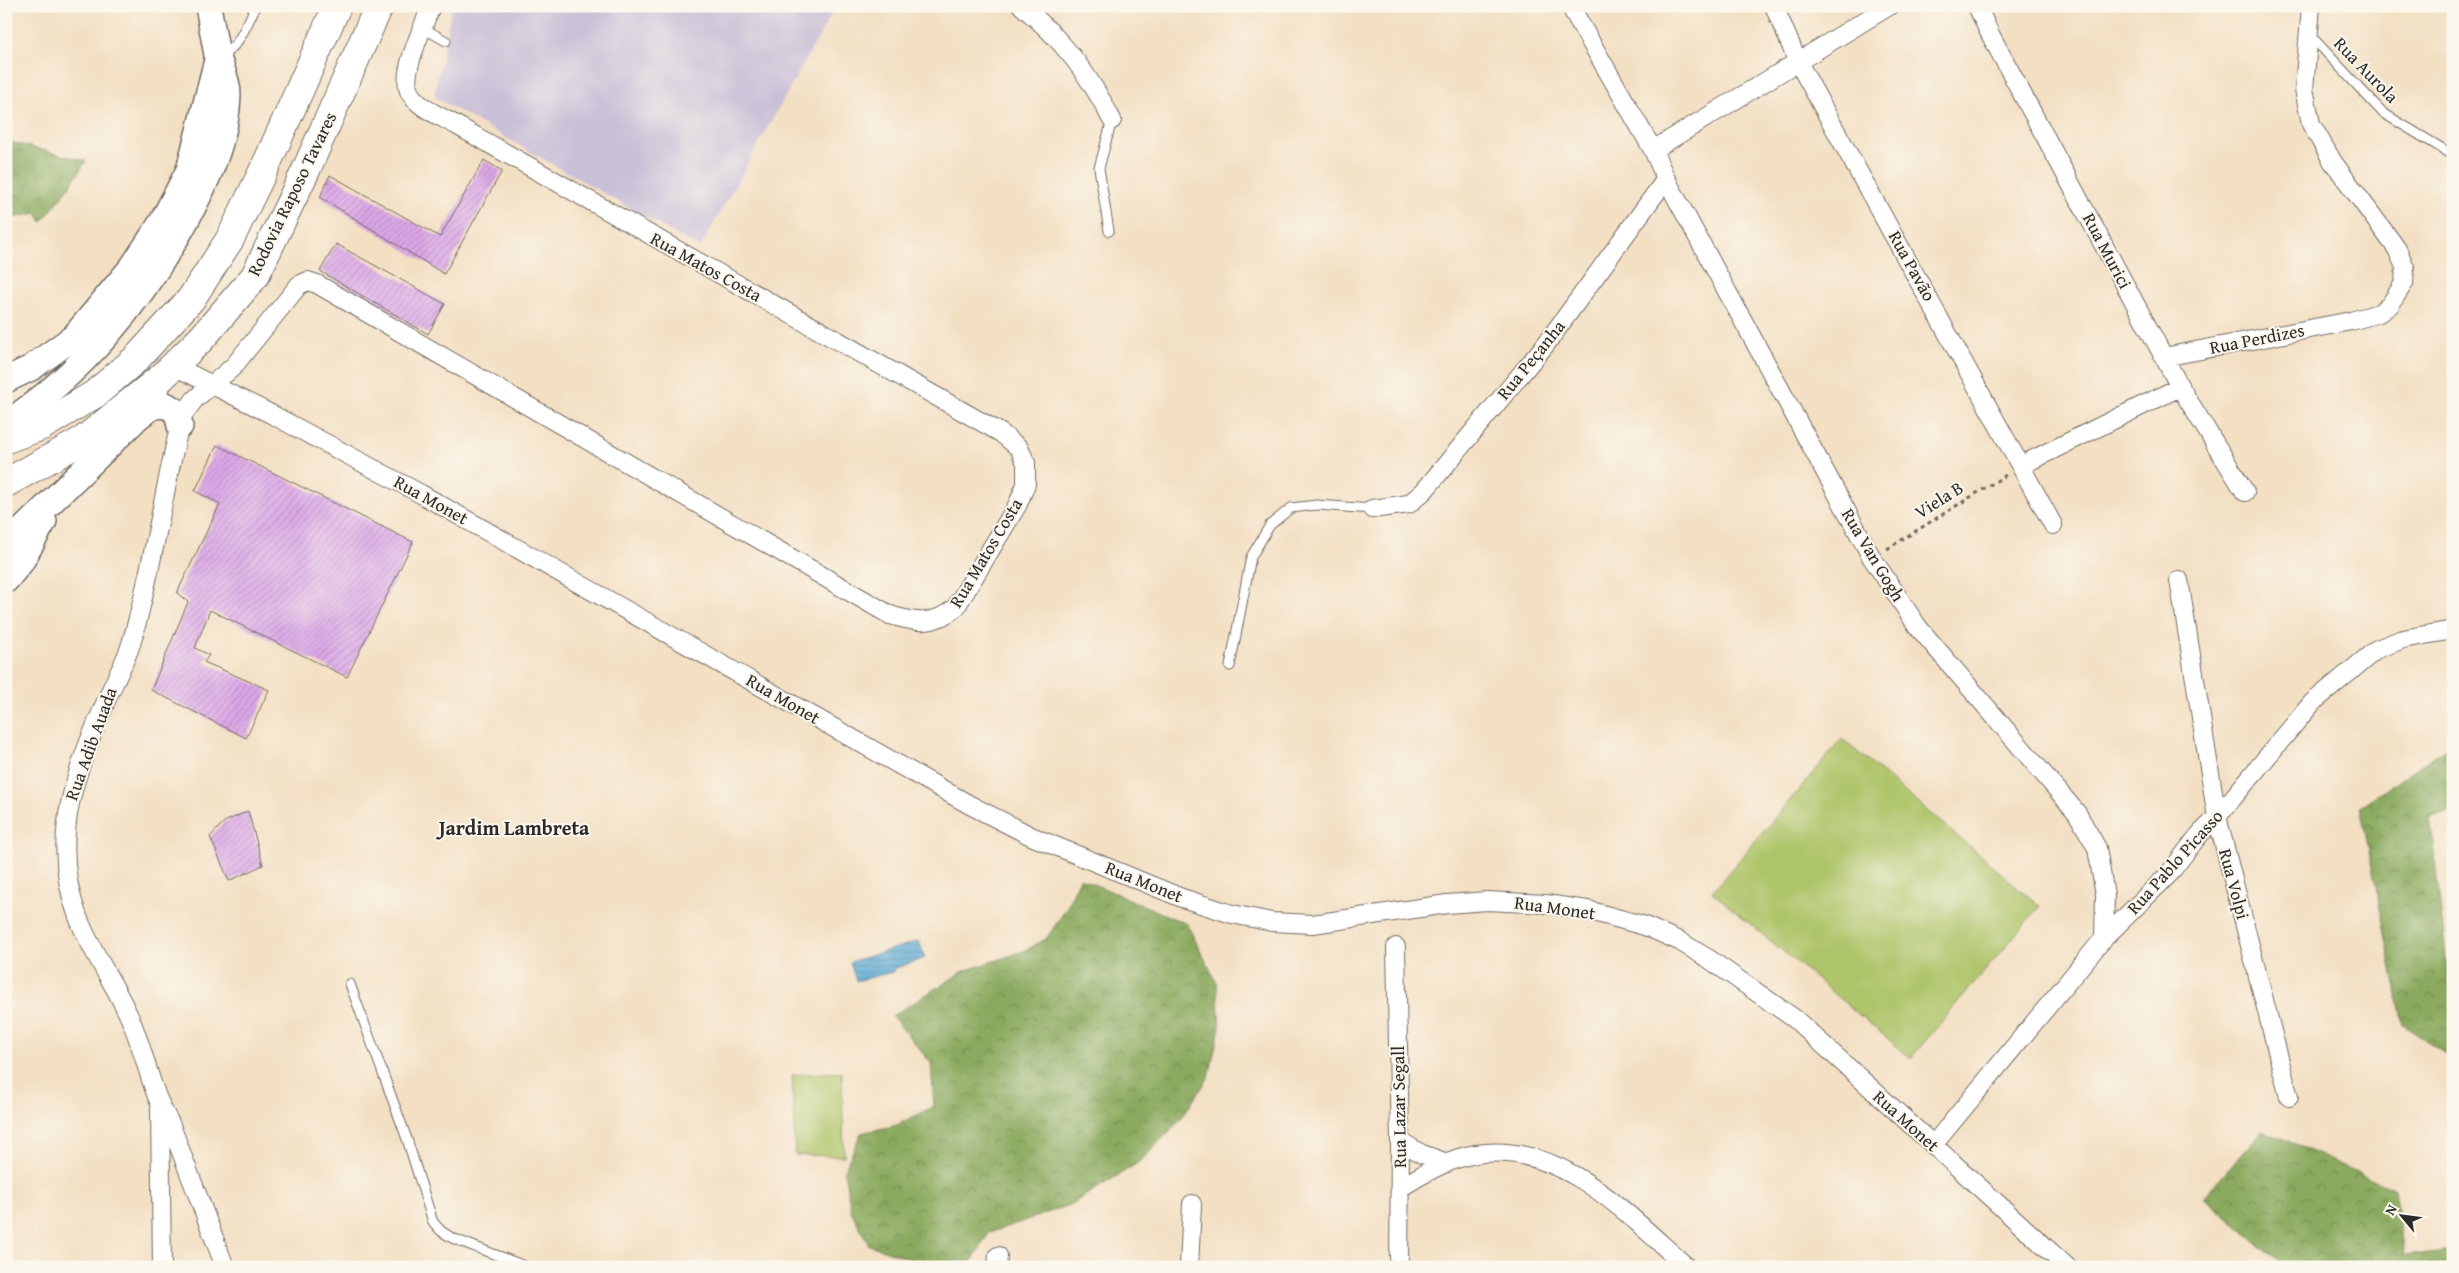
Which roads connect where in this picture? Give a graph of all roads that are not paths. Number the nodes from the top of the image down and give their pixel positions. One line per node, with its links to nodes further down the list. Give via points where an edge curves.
1 (208, 6): 15 (main road)
2 (256, 6): 15 (lane, via 239,38 226,54)
3 (337, 6): 31 (highway, Rodovia Raposo Tavares, via 230,239 191,299 136,359 95,394 42,426)
4 (379, 6): 24 (highway, Rodovia Raposo Tavares, via 255,276 201,339)
5 (431, 6): 12 (street, Rua Matos Costa)
6 (1022, 6): 17 (street, via 1078,63 1096,88)
7 (1570, 6): 18 (street, Rua Van Gogh)
8 (1774, 6): 16 (street, Rua Pavão)
9 (1889, 6): 16 (street)
10 (1977, 6): 23 (street, Rua Murici)
11 (2311, 6): 13 (street, Rua Perdizes)
12 (423, 28): 14 (lane); 22 (street, Rua Matos Costa, via 408,72 410,92 419,103 1001,433 1019,448 1026,463 1026,484 1018,504 956,607 943,618 926,622 890,615)
13 (2310, 36): 19 (lane, Rua Aurola, via 2383,113); 23 (street, Rua Perdizes, via 2304,89 2311,124 2333,162 2396,249 2405,267 2404,283 2398,296 2379,313)
14 (446, 41)
15 (218, 56): 25 (main road, via 189,170 134,266 74,337 31,368); 29 (main road, via 228,94 223,133 197,201 170,249 104,341 72,372)
16 (1798, 62): 18 (street); 32 (street, Rua Pavão)
17 (1112, 120): 21 (lane, via 1099,168)
18 (1652, 150): 20 (street, Rua Van Gogh)
19 (2453, 155)
20 (1666, 179): 36 (street, Rua Peçanha, via 1546,344 1424,491 1410,504); 44 (street, Rua Van Gogh, via 1872,558 1918,627 2077,813 2097,848 2106,894)
21 (1109, 231)
22 (317, 284): 26 (street, Rua Adib Auada, via 308,281 299,285 252,345)
23 (2164, 357): 27 (street, Rua Murici)
24 (167, 372): 26 (street, Rua Monet); 28 (main road); 33 (highway, Rodovia Raposo Tavares, via 85,438)
25 (6, 380)
26 (212, 386): 30 (street, Rua Adib Auada, via 195,399 182,416); 50 (street, Rua Monet, via 421,494 970,805 1040,840 1182,898 1232,914 1272,922 1313,924 1487,901 1586,910 1645,926 1709,959 1795,1019)
27 (2180, 388): 32 (street); 34 (street, Rua Murici)
28 (139, 416): 30 (main road, via 153,406 166,405 177,412); 35 (main road)
29 (6, 424)
30 (180, 426): 48 (street, Rua Adib Auada, via 142,606 68,806 65,847 69,886 78,916 129,1015)
31 (6, 439)
32 (2022, 465): 37 (street, Rua Pavão)
33 (6, 483)
34 (2245, 492)
35 (57, 498): 38 (main road); 39 (main road, via 21,562)
36 (1372, 509): 42 (lane, via 1317,505 1291,508 1270,525 1251,557)
37 (2053, 525)
38 (6, 546)
39 (6, 580)
40 (2178, 580): 43 (street, Rua Volpi)
41 (2453, 630): 43 (street, Rua Pablo Picasso, via 2403,639 2377,649 2349,670 2312,702)
42 (1230, 666)
43 (2217, 817): 44 (street, Rua Pablo Picasso, via 2169,874); 47 (street, Rua Volpi)
44 (2104, 938): 50 (street, Rua Pablo Picasso)
45 (1396, 947): 49 (street, Rua Lazar Segall)
46 (350, 984): 56 (lane, via 407,1138 433,1222 452,1238)
47 (2289, 1097)
48 (160, 1106): 54 (street); 55 (street, via 170,1123)
49 (1400, 1141): 51 (street, via 1422,1154); 52 (street, Rua Lazar Segall)
50 (1933, 1145): 60 (street, Rua Monet)
51 (1447, 1162): 52 (street); 59 (street, via 1476,1154 1515,1154 1545,1160 1570,1172 1602,1194)
52 (1400, 1188): 58 (street, Rua Lazar Segall)
53 (1192, 1204): 57 (street)
54 (162, 1267)
55 (225, 1267)
56 (527, 1267)
57 (1189, 1267)
58 (1399, 1267)
59 (1687, 1267)
60 (2067, 1267)

